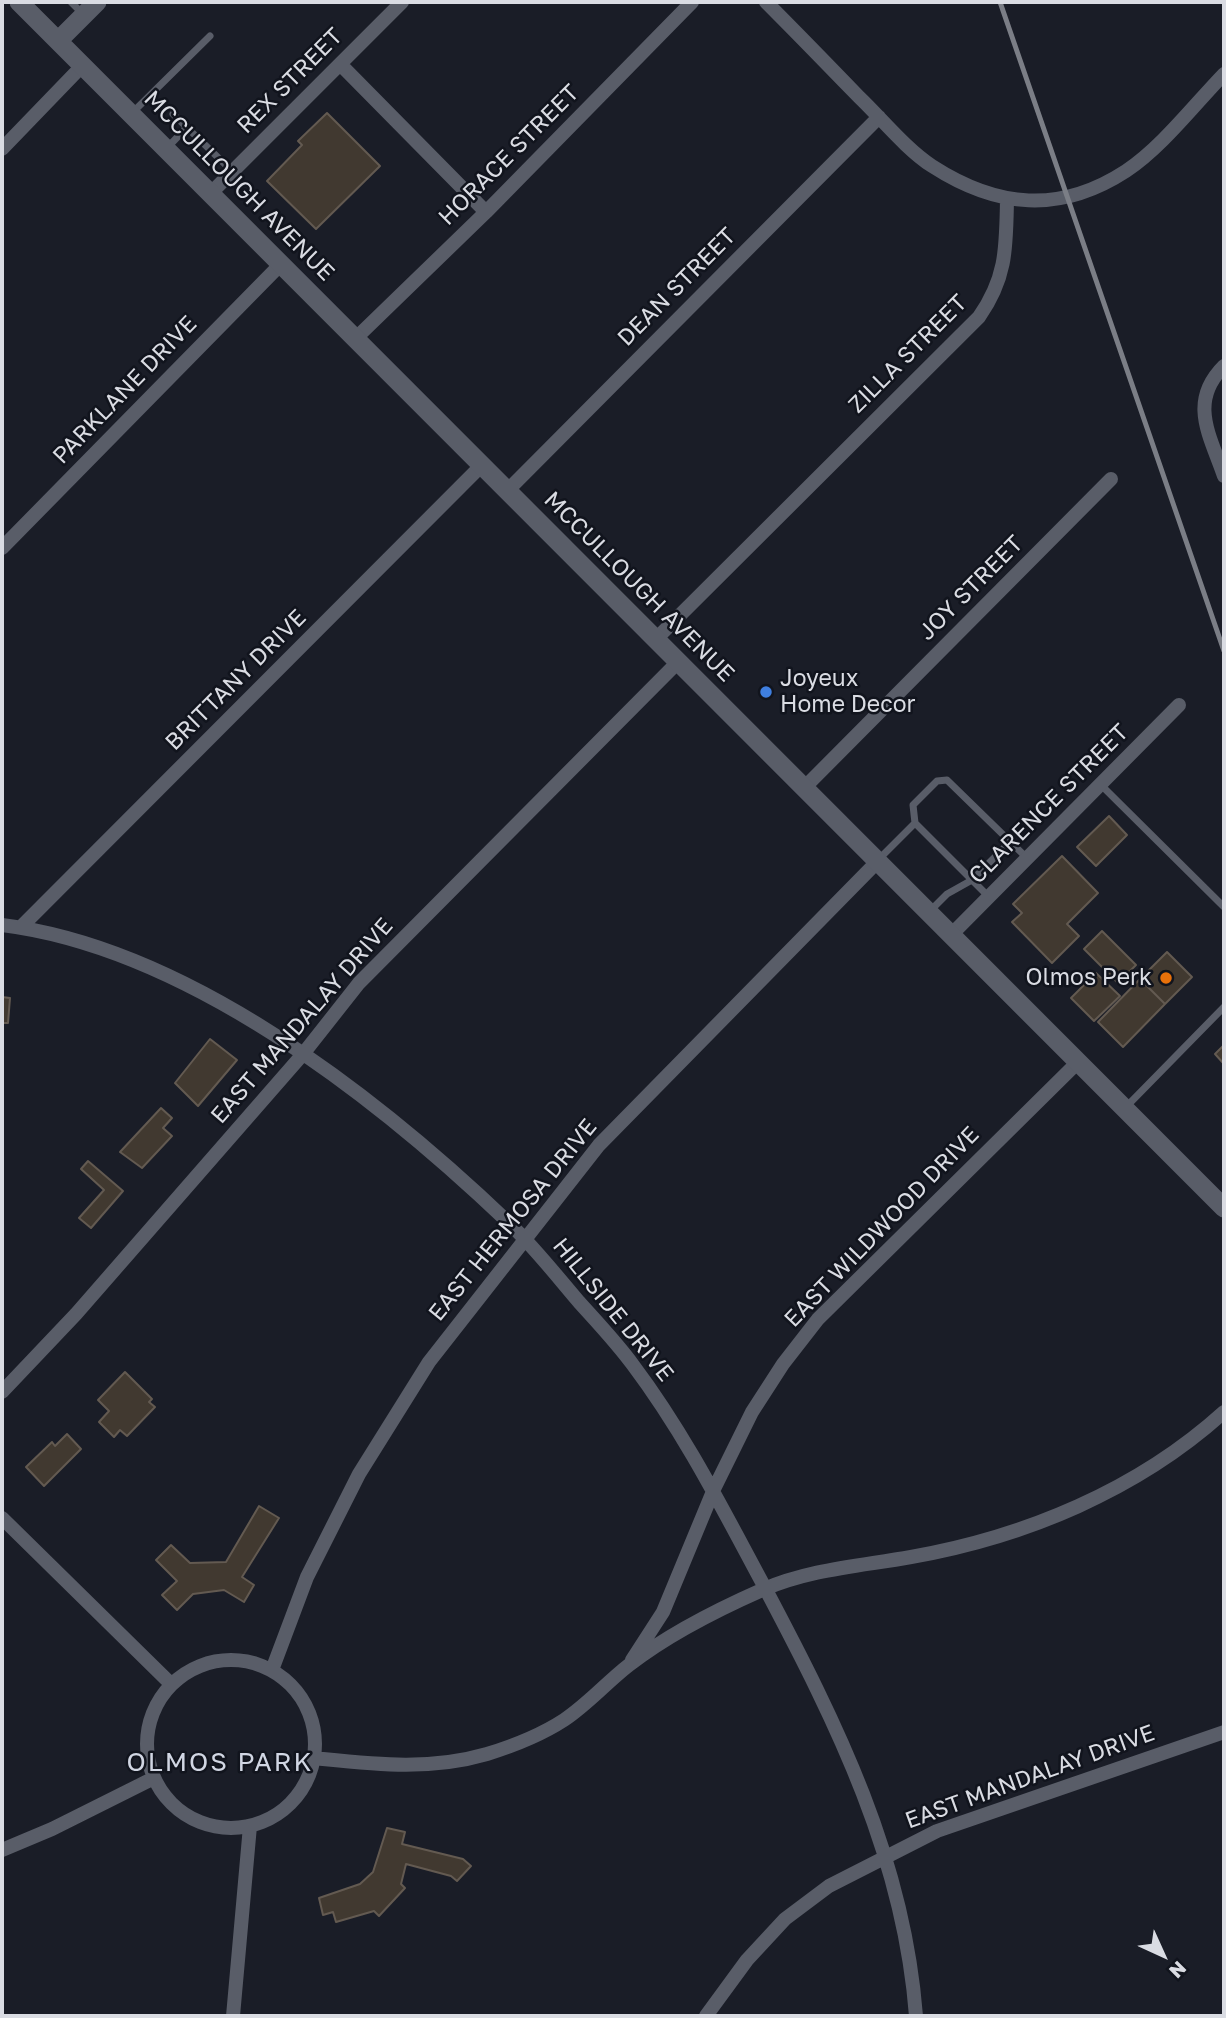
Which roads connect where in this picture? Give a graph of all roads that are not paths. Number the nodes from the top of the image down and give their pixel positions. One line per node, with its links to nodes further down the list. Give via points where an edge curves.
1 (19, 2): 7 (main road, MCCULLOUGH AVENUE)
2 (402, 2): 8 (street, REX STREET)
3 (692, 2): 20 (street, HORACE STREET)
4 (766, 2): 13 (street)
5 (84, 6): 7 (main road)
6 (210, 36): 11 (lane)
7 (59, 40): 9 (main road, MCCULLOUGH AVENUE)
8 (340, 64): 17 (street, REX STREET); 20 (street)
9 (83, 65): 11 (main road, MCCULLOUGH AVENUE); 16 (street)
10 (1224, 74): 19 (street, via 1157,144 1105,184 1044,201)
11 (132, 113): 15 (main road, MCCULLOUGH AVENUE)
12 (173, 114): 14 (lane)
13 (879, 117): 19 (street, via 930,165); 27 (street, DEAN STREET)
14 (187, 127): 15 (lane); 17 (lane)
15 (167, 148): 18 (main road, MCCULLOUGH AVENUE)
16 (2, 149)
17 (232, 171): 18 (street, REX STREET)
18 (212, 192): 21 (main road, MCCULLOUGH AVENUE)
19 (1006, 200): 29 (street, ZILLA STREET, via 1001,279 979,317)
20 (486, 212): 22 (street, HORACE STREET)
21 (282, 263): 22 (main road, MCCULLOUGH AVENUE); 28 (street, PARKLANE DRIVE)
22 (356, 338): 24 (main road, MCCULLOUGH AVENUE)
23 (1224, 366): 25 (street, via 1204,393 1203,414)
24 (482, 465): 27 (main road, MCCULLOUGH AVENUE); 43 (street, BRITTANY DRIVE)
25 (1224, 476)
26 (1111, 479): 33 (street, JOY STREET)
27 (508, 491): 29 (main road, MCCULLOUGH AVENUE)
28 (2, 548)
29 (656, 639): 30 (main road, MCCULLOUGH AVENUE)
30 (678, 662): 33 (main road, MCCULLOUGH AVENUE); 46 (street, EAST MANDALAY DRIVE, via 359,983)
31 (1179, 705): 32 (street, CLARENCE STREET)
32 (1101, 785): 36 (street, CLARENCE STREET); 40 (lane)
33 (804, 789): 37 (main road, MCCULLOUGH AVENUE)
34 (915, 824): 35 (lane, via 914,805 937,781 947,780); 37 (lane); 38 (lane)
35 (1010, 842): 36 (lane); 38 (lane)
36 (1028, 859): 39 (street, CLARENCE STREET)
37 (877, 862): 41 (main road, MCCULLOUGH AVENUE); 50 (street, EAST HERMOSA DRIVE, via 599,1145)
38 (972, 880): 39 (lane); 41 (lane, via 947,894)
39 (989, 897): 44 (street, CLARENCE STREET)
40 (1224, 907)
41 (928, 913): 44 (main road, MCCULLOUGH AVENUE)
42 (2, 925): 43 (street, HILLSIDE DRIVE)
43 (21, 928): 46 (street, HILLSIDE DRIVE, via 140,963 214,1000)
44 (950, 936): 47 (main road, MCCULLOUGH AVENUE)
45 (1224, 1007): 48 (lane)
46 (303, 1054): 50 (street, HILLSIDE DRIVE, via 390,1118); 51 (street, EAST MANDALAY DRIVE)
47 (1077, 1063): 48 (main road, MCCULLOUGH AVENUE); 53 (street, EAST WILDWOOD DRIVE, via 818,1319 752,1412)
48 (1124, 1109): 49 (main road, MCCULLOUGH AVENUE)
49 (1224, 1208)
50 (523, 1238): 53 (street, HILLSIDE DRIVE, via 632,1363); 57 (street, EAST HERMOSA DRIVE, via 429,1362 359,1474 307,1577)
51 (2, 1392)
52 (1224, 1412): 55 (street, EAST WILDWOOD DRIVE, via 1112,1491 1039,1522 962,1546 836,1567)
53 (714, 1489): 55 (street, HILLSIDE DRIVE); 56 (street, EAST WILDWOOD DRIVE, via 663,1612)
54 (2, 1518): 58 (street)
55 (765, 1588): 56 (street, EAST WILDWOOD DRIVE, via 722,1608); 64 (street, HILLSIDE DRIVE, via 845,1745)
56 (630, 1664): 60 (street, EAST WILDWOOD DRIVE, via 564,1720 484,1755 439,1765 407,1766)
57 (272, 1670): 58 (street, via 247,1660 219,1660 193,1668); 60 (street, via 302,1698 315,1737)
58 (171, 1684): 61 (street, via 155,1708 147,1735)
59 (1224, 1732): 64 (street, EAST MANDALAY DRIVE, via 937,1831)
60 (314, 1758): 62 (street, via 297,1796 276,1815)
61 (154, 1778): 62 (street, via 177,1808 193,1819 211,1826); 63 (street)
62 (250, 1826): 65 (street)
63 (2, 1850)
64 (887, 1856): 66 (street, EAST MANDALAY DRIVE, via 830,1886 785,1919 747,1960); 67 (street, HILLSIDE DRIVE)
65 (233, 2016)
66 (706, 2016)
67 (916, 2016)

